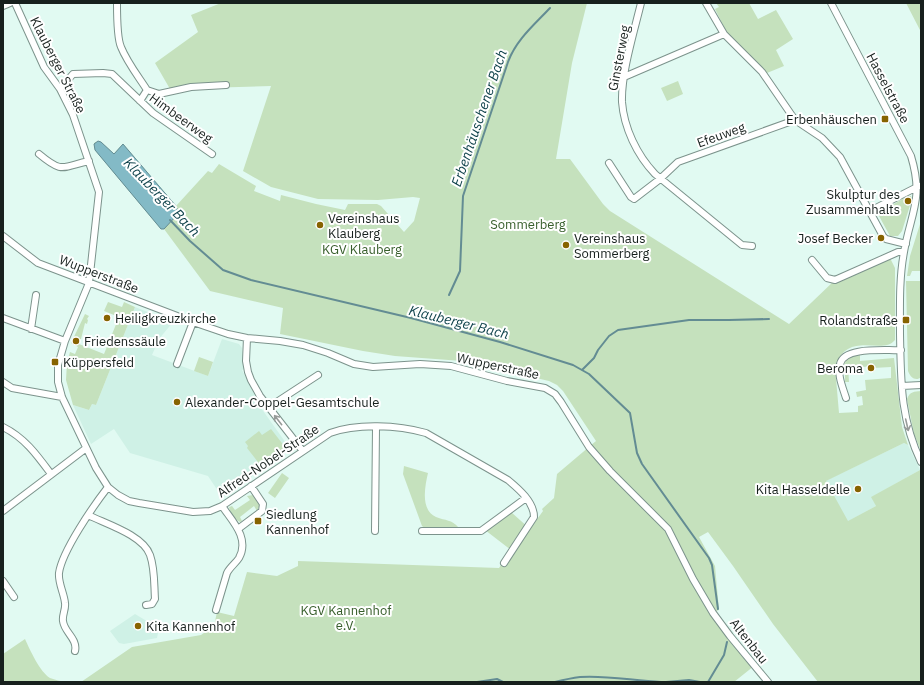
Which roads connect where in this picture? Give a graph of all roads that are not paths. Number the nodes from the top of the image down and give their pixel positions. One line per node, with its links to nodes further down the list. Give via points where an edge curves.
1 (10, 3): 7 (street)
2 (15, 3): 11 (street, Klauberger Straße, via 44,67)
3 (117, 3): 12 (street, via 120,45)
4 (641, 3): 9 (street, Ginsterweg)
5 (706, 3): 8 (street)
6 (831, 3): 20 (street, Hasselstraße, via 911,156)
7 (3, 6)
8 (724, 34): 9 (street); 14 (street, via 762,72)
9 (624, 77): 19 (street, Ginsterweg, via 622,100 628,128 644,160)
10 (226, 85): 12 (street, via 191,87 159,94)
11 (60, 89): 13 (street, Himbeerweg, via 73,74 108,73); 17 (street, Klauberger Straße, via 73,115)
12 (147, 90): 13 (street)
13 (140, 101): 16 (street, Himbeerweg)
14 (795, 120): 19 (street, Efeuweg, via 683,160); 22 (street, via 822,138 840,157)
15 (39, 154): 17 (street, via 58,167 70,167)
16 (212, 154)
17 (89, 161): 28 (street, Klauberger Straße, via 99,192)
18 (609, 163): 19 (street, via 634,199)
19 (660, 179): 25 (street, Ginsterweg, via 742,245)
20 (919, 186): 21 (street, Hasselstraße); 22 (street)
21 (920, 198): 24 (street, Hasselstraße)
22 (870, 211): 24 (street, via 886,239)
23 (3, 236): 28 (street, Wupperstraße, via 38,263)
24 (906, 244): 26 (street, Hasselstraße)
25 (752, 246)
26 (904, 252): 27 (street, via 898,252 835,280 827,278); 35 (street, Hasselstraße, via 900,277)
27 (812, 260)
28 (89, 283): 31 (street, Wupperstraße); 34 (street, Alfred-Nobel-Straße)
29 (36, 295): 32 (street)
30 (3, 318): 32 (street)
31 (193, 322): 33 (street, Wupperstraße); 36 (street)
32 (31, 329): 34 (street)
33 (247, 338): 43 (street, via 248,372 255,388); 64 (street, Wupperstraße, via 303,345 354,364 373,367 420,364 451,366 507,381 541,386 551,391 561,402 589,447 668,529 693,580)
34 (65, 341): 41 (street, Alfred-Nobel-Straße, via 58,365 58,382)
35 (901, 350): 40 (street, Hasselstraße); 42 (street, via 858,351 846,355 839,366)
36 (177, 364)
37 (318, 374): 43 (street)
38 (3, 382): 41 (street, via 12,388)
39 (921, 385): 40 (street)
40 (902, 386): 48 (street, Hasselstraße, one-way to 48, via 908,430)
41 (62, 397): 46 (street, Alfred-Nobel-Straße)
42 (846, 398)
43 (269, 407): 47 (street, one-way to 43)
44 (3, 427): 49 (street, via 30,446)
45 (376, 427): 47 (street, Alfred-Nobel-Straße, via 335,431); 52 (street, Alfred-Nobel-Straße, via 412,428 426,433 508,480); 57 (street)
46 (85, 449): 49 (street); 51 (street, Alfred-Nobel-Straße)
47 (302, 450): 50 (street, Alfred-Nobel-Straße)
48 (921, 462)
49 (51, 474): 54 (street)
50 (251, 486): 53 (street, Alfred-Nobel-Straße); 56 (street, via 263,504 262,511)
51 (108, 487): 53 (street, Alfred-Nobel-Straße, via 126,500 151,505 197,512 214,510); 55 (street)
52 (526, 498): 58 (street, via 481,530); 59 (street, Alfred-Nobel-Straße, via 532,507 534,517)
53 (222, 506): 56 (street)
54 (3, 511)
55 (88, 514): 62 (street, via 136,539 146,549 151,561 155,599 152,604); 65 (street, via 65,554 59,572 65,603 63,625 76,646)
56 (238, 529): 63 (street, via 242,539 241,552 227,573)
57 (375, 531)
58 (422, 531)
59 (504, 563)
60 (3, 581): 61 (street)
61 (14, 597)
62 (146, 605)
63 (216, 610)
64 (714, 613): 66 (street, Altenbau)
65 (75, 651)
66 (768, 682)

